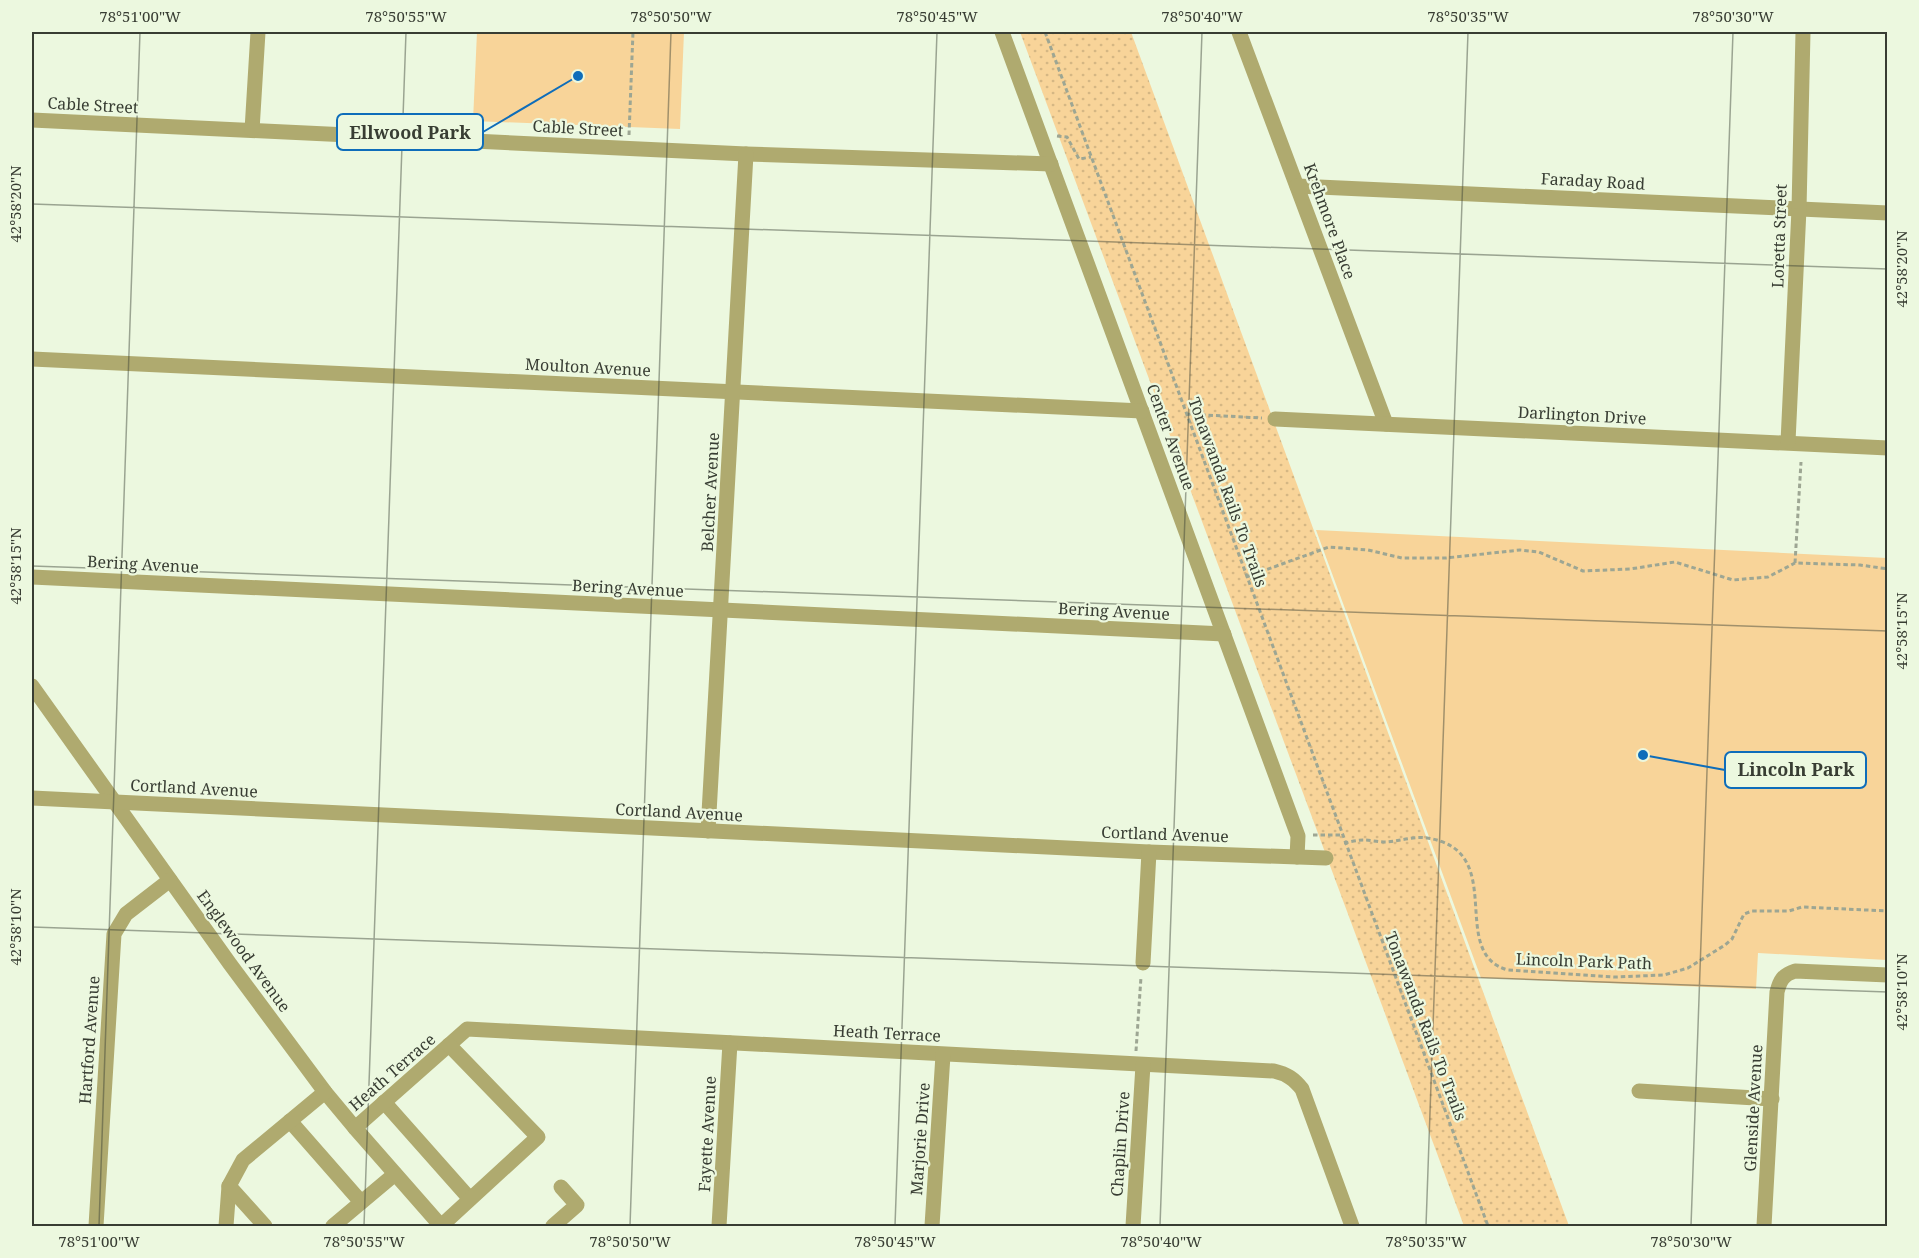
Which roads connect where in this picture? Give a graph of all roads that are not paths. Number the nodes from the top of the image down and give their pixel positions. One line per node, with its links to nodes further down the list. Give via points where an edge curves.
1 (258, 32): 6 (street)
2 (1002, 32): 8 (street, Center Avenue)
3 (1239, 32): 9 (street, Krehmore Place)
4 (1803, 32): 10 (street, Loretta Street)
5 (32, 120): 6 (street, Cable Street)
6 (252, 130): 7 (street, Cable Street)
7 (746, 154): 8 (street, Cable Street); 13 (street, Belcher Avenue)
8 (1051, 164): 14 (street, Center Avenue)
9 (1298, 186): 10 (street, Faraday Road); 16 (street, Krehmore Place)
10 (1799, 209): 11 (street, Faraday Road); 17 (street, Loretta Street)
11 (1887, 213)
12 (32, 359): 13 (street, Moulton Avenue)
13 (734, 393): 14 (street, Moulton Avenue); 20 (street, Belcher Avenue)
14 (1142, 411): 21 (street, Center Avenue)
15 (1275, 418): 16 (street, Darlington Drive)
16 (1386, 424): 17 (street, Darlington Drive)
17 (1788, 442): 18 (street, Darlington Drive)
18 (1887, 448)
19 (32, 577): 20 (street, Bering Avenue)
20 (721, 611): 21 (street, Bering Avenue); 25 (street, Belcher Avenue)
21 (1224, 634): 27 (street, Center Avenue, via 1298,836)
22 (32, 686): 24 (street, Englewood Avenue)
23 (32, 798): 24 (street, Cortland Avenue)
24 (114, 802): 25 (street, Cortland Avenue); 29 (street, Englewood Avenue)
25 (708, 831): 26 (street, Cortland Avenue)
26 (1149, 852): 27 (street, Cortland Avenue); 30 (street)
27 (1297, 857): 28 (street, Cortland Avenue)
28 (1326, 858)
29 (170, 880): 37 (street, Englewood Avenue); 48 (street, Hartford Avenue, via 126,914 114,934)
30 (1143, 963)
31 (1887, 975): 38 (street, Glenside Avenue, via 1795,971 1785,974 1777,992)
32 (730, 1043): 33 (street, Heath Terrace, via 467,1029); 34 (street, Heath Terrace); 53 (street, Fayette Avenue)
33 (449, 1045): 39 (street, Heath Terrace); 45 (street, via 538,1137)
34 (943, 1054): 35 (street, Heath Terrace); 54 (street, Marjorie Drive)
35 (1139, 1064): 55 (street, Chaplin Drive); 56 (street, Heath Terrace, via 1274,1071 1295,1080 1302,1089)
36 (1639, 1091): 38 (street)
37 (326, 1092): 40 (street); 41 (street, Englewood Avenue)
38 (1772, 1099): 57 (street, Glenside Avenue)
39 (384, 1102): 41 (street, Heath Terrace); 45 (street)
40 (290, 1121): 43 (street, via 243,1160); 46 (street)
41 (355, 1128): 42 (street, Englewood Avenue)
42 (395, 1174): 46 (street); 47 (street, Englewood Avenue)
43 (228, 1186): 49 (street); 50 (street)
44 (561, 1187): 52 (street, via 577,1205)
45 (470, 1199): 47 (street)
46 (361, 1202): 51 (street)
47 (434, 1224)
48 (96, 1227)
49 (226, 1227)
50 (265, 1227)
51 (333, 1227)
52 (553, 1227)
53 (719, 1227)
54 (932, 1227)
55 (1133, 1227)
56 (1352, 1227)
57 (1764, 1227)

